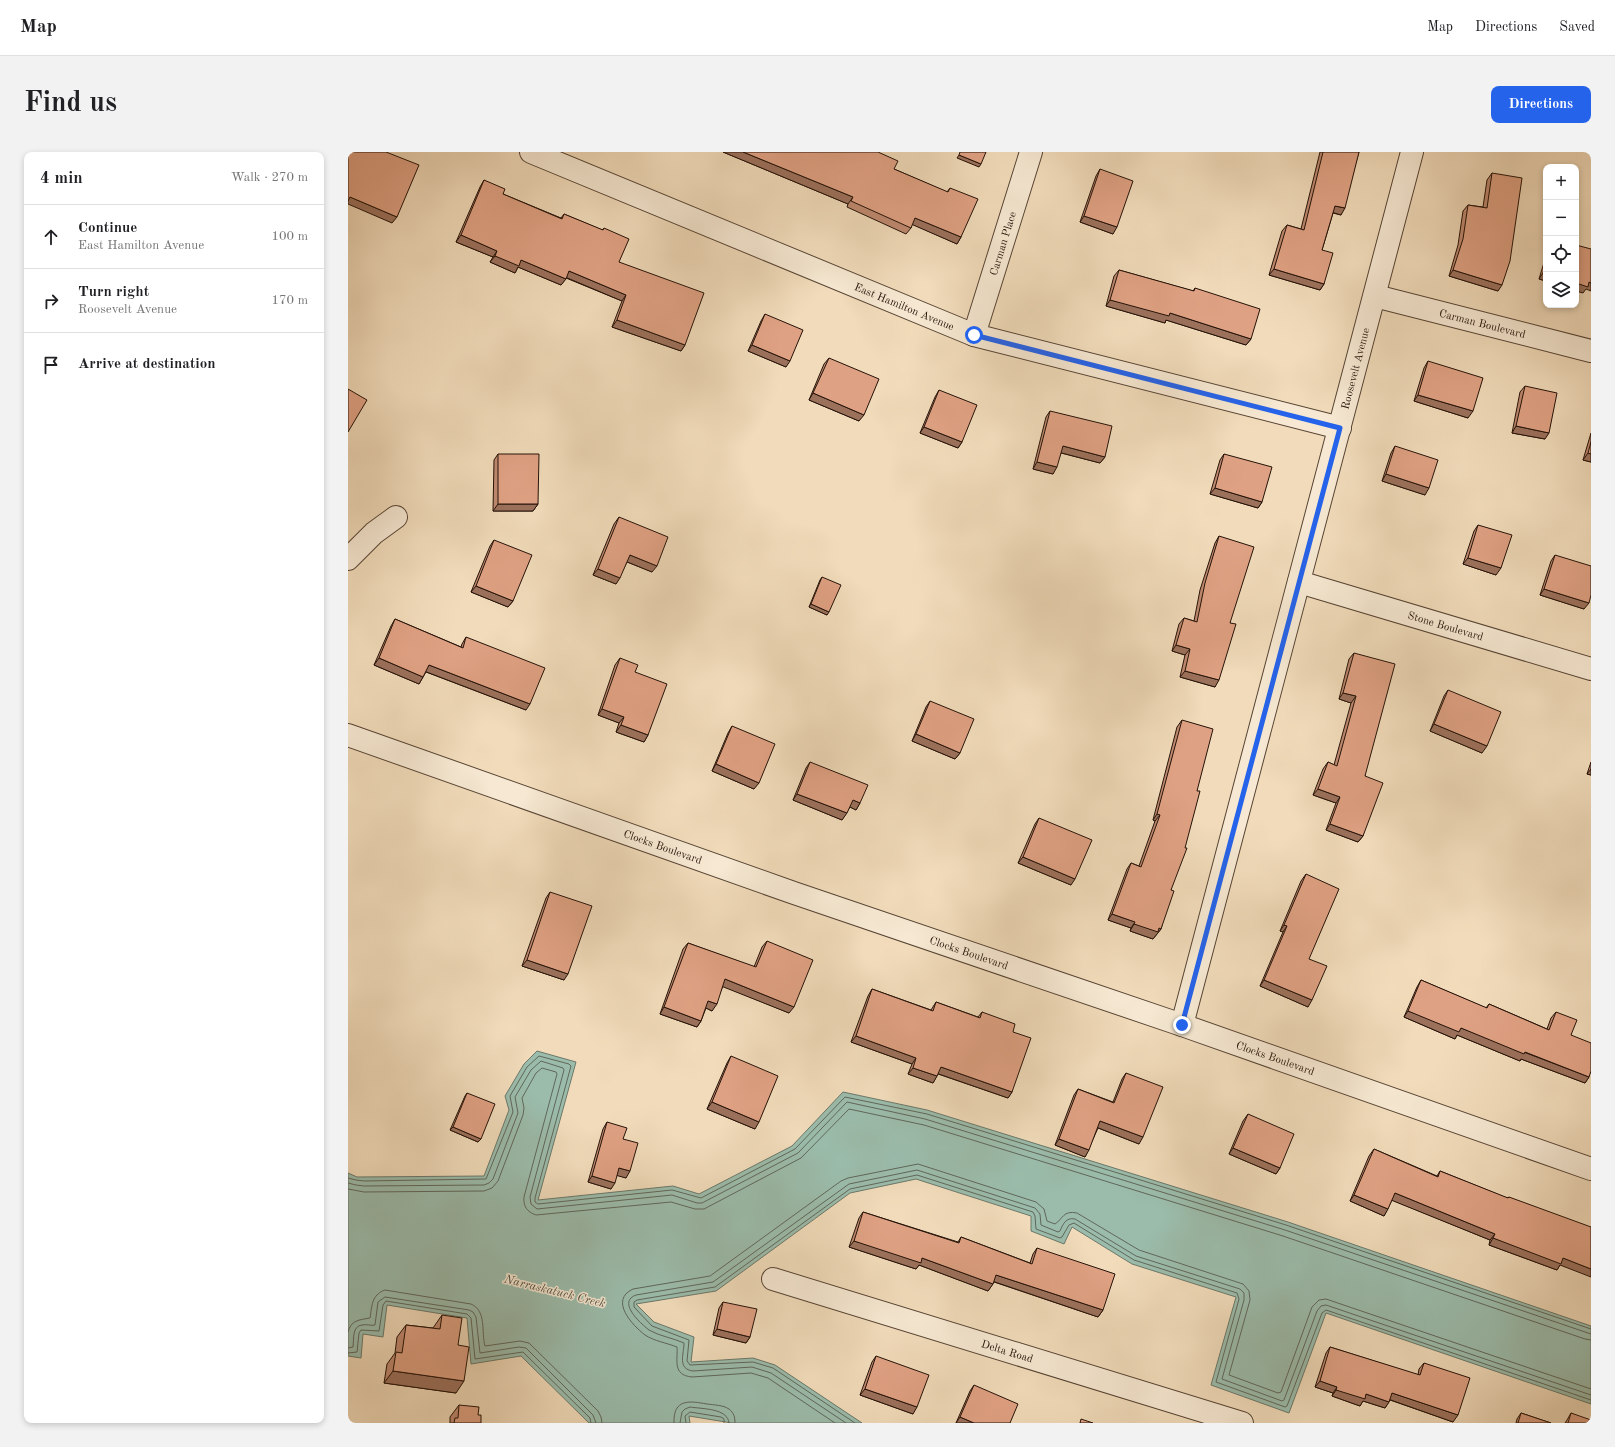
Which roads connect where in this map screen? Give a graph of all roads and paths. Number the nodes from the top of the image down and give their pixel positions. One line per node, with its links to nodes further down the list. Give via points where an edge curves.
1 (531, 152): 5 (street, East Hamilton Avenue)
2 (1031, 152): 5 (street, Carman Place)
3 (1412, 152): 4 (street, Roosevelt Avenue)
4 (1375, 296): 6 (street, Carman Boulevard); 7 (street, Roosevelt Avenue)
5 (974, 335): 7 (street, East Hamilton Avenue)
6 (1591, 351)
7 (1340, 428): 10 (street, Roosevelt Avenue)
8 (396, 517): 9 (street, via 374,533)
9 (348, 558)
10 (1299, 582): 11 (street, Stone Boulevard); 13 (street, Roosevelt Avenue)
11 (1591, 669)
12 (348, 735): 13 (street, Clocks Boulevard, via 794,893)
13 (1182, 1025): 14 (street, Clocks Boulevard)
14 (1591, 1169)
15 (773, 1279): 16 (street, Delta Road)
16 (1242, 1423)

